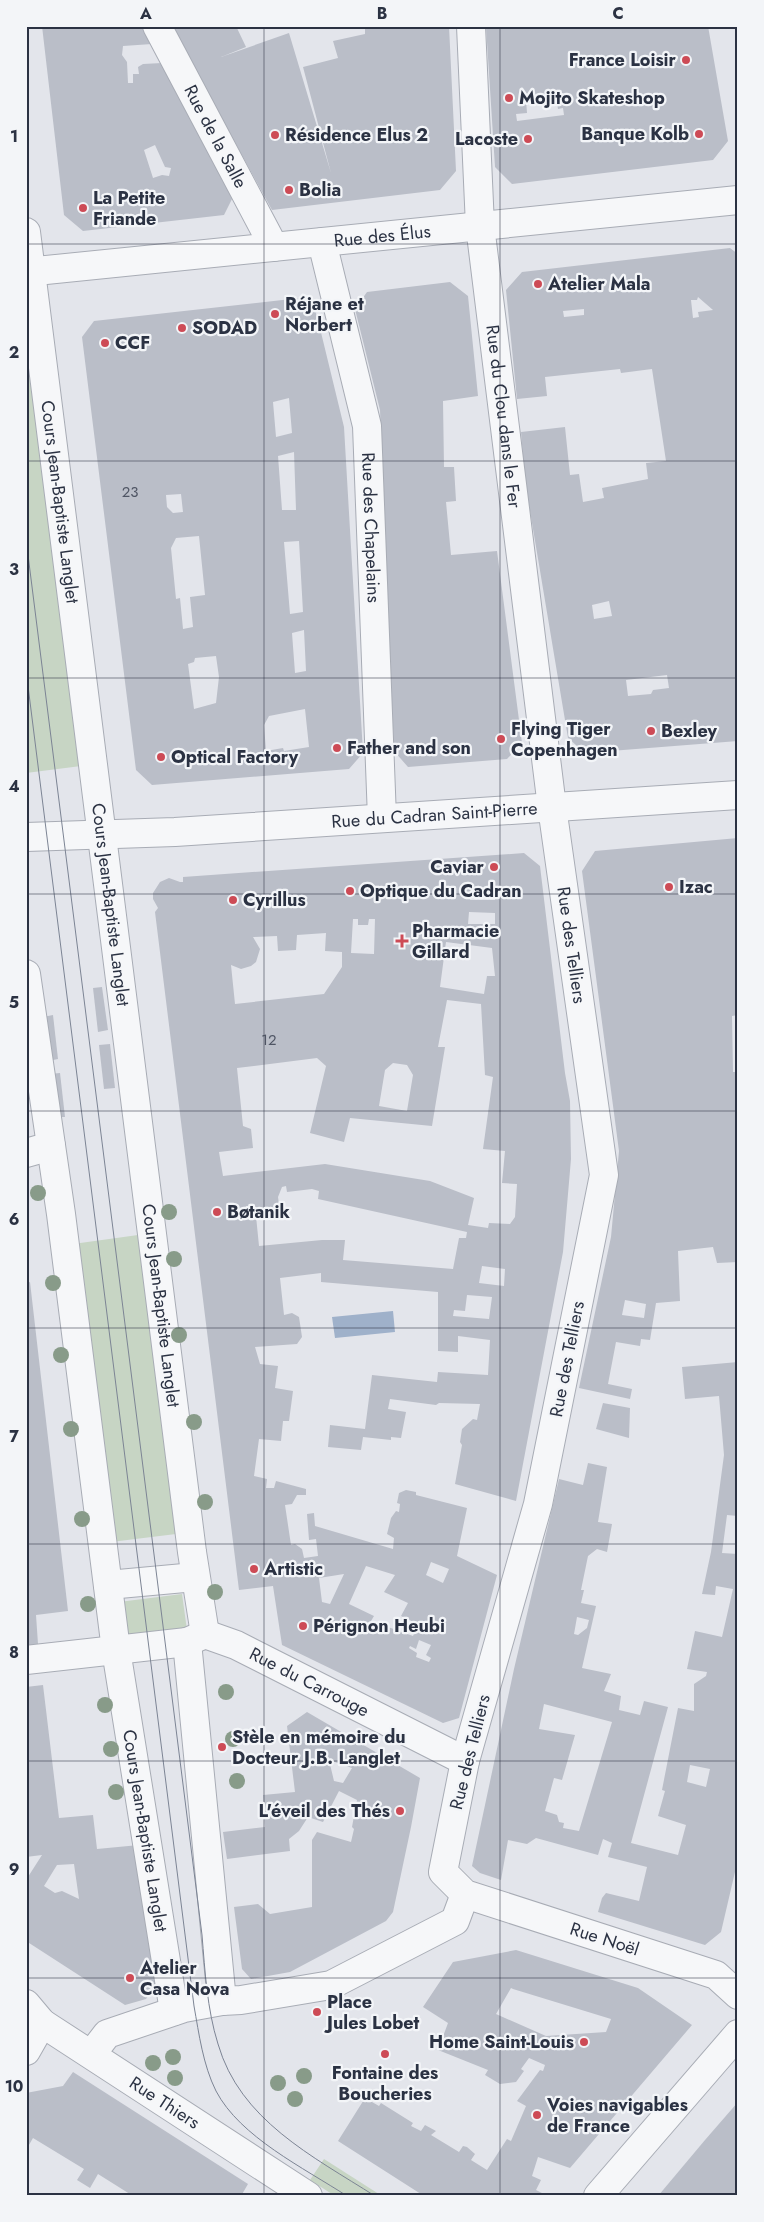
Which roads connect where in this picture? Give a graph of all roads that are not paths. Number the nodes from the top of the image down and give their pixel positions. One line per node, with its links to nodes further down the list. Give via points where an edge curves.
1 (156, 26): 7 (street, Rue de la Salle)
2 (471, 26): 4 (street, Rue du Clou dans le Fer)
3 (738, 200): 4 (street, Rue des Élus)
4 (480, 226): 6 (street, Rue des Élus); 10 (street, Rue du Clou dans le Fer)
5 (26, 232): 8 (street, Cours Jean-Baptiste Langlet)
6 (322, 242): 7 (street, Rue des Élus); 11 (street, Rue des Chapelains, via 367,426)
7 (274, 247): 8 (street, Rue des Élus)
8 (29, 272): 12 (street, Cours Jean-Baptiste Langlet)
9 (738, 794): 10 (street, Rue du Cadran Saint-Pierre)
10 (552, 807): 11 (street, Rue du Cadran Saint-Pierre); 21 (street, Rue des Telliers, via 604,1175 538,1504)
11 (382, 818): 12 (street, Rue du Cadran Saint-Pierre)
12 (102, 836): 13 (street, Rue du Cadran Saint-Pierre); 16 (street, Cours Jean-Baptiste Langlet)
13 (26, 837)
14 (26, 974): 15 (street, Cours Jean-Baptiste Langlet)
15 (39, 1150): 17 (street, Cours Jean-Baptiste Langlet, via 64,1234)
16 (195, 1577): 17 (street); 18 (street, Cours Jean-Baptiste Langlet)
17 (108, 1585): 19 (street, Cours Jean-Baptiste Langlet)
18 (196, 1638): 19 (street); 21 (street, Rue du Carrouge, via 236,1645); 24 (street, Cours Jean-Baptiste Langlet)
19 (116, 1650): 20 (street); 25 (street, Cours Jean-Baptiste Langlet)
20 (26, 1660)
21 (465, 1761): 22 (street, Rue des Telliers, via 443,1872)
22 (464, 1894): 23 (street, Rue Noël, via 716,1975); 24 (street, via 455,1921 331,1985 241,2000)
23 (738, 1995)
24 (222, 2000): 25 (street)
25 (174, 2011): 28 (street, via 107,2034)
26 (34, 2014): 29 (street); 30 (street, Rue Thiers)
27 (738, 2034): 32 (street)
28 (97, 2047)
29 (26, 2051)
30 (278, 2188): 31 (street, Rue Thiers)
31 (308, 2196)
32 (598, 2196)

